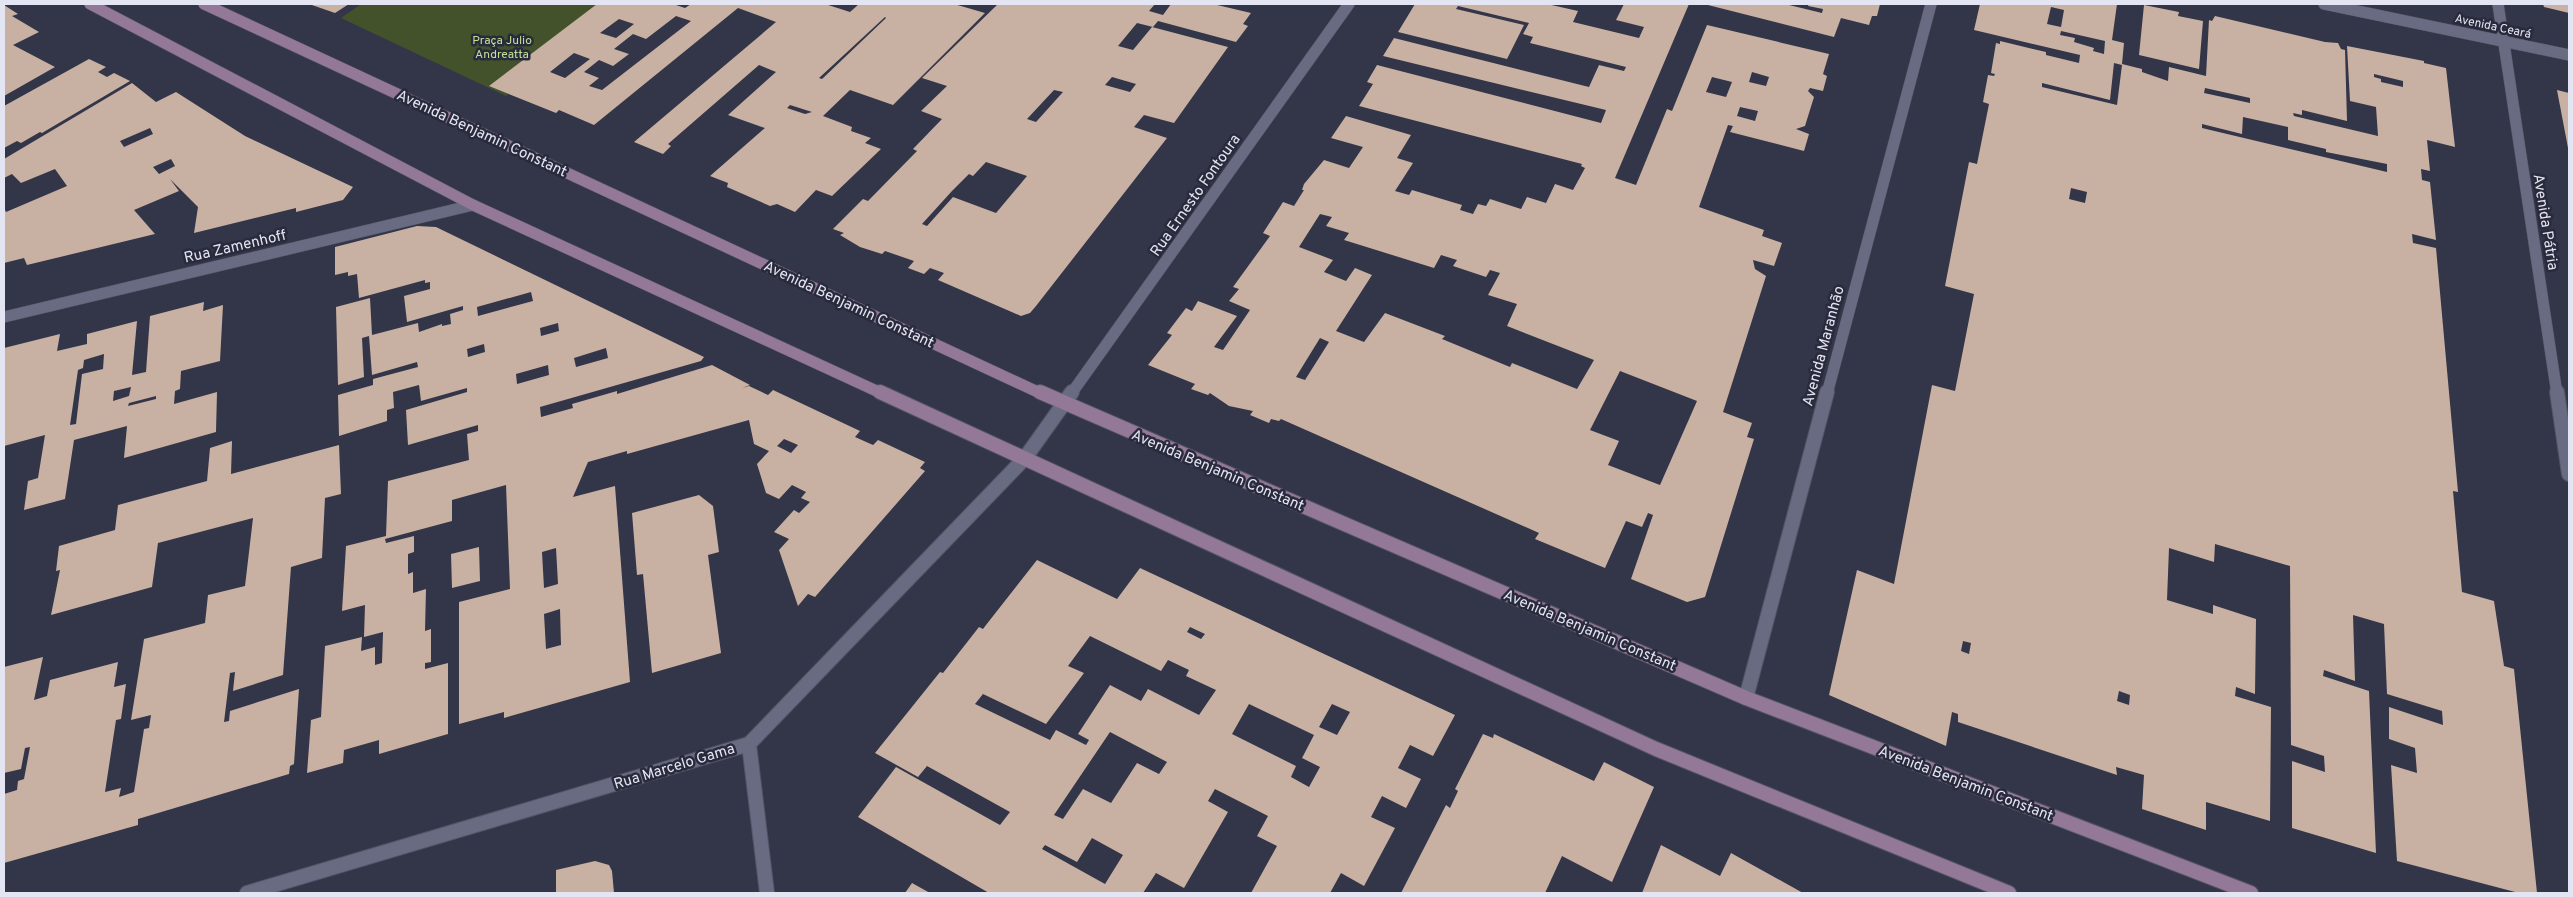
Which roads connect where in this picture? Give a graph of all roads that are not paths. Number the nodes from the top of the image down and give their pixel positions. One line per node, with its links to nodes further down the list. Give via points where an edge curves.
1 (90, 4): 9 (main road)
2 (204, 4): 11 (main road, Avenida Benjamin Constant)
3 (1349, 4): 11 (street, Rua Ernesto Fontoura)
4 (1931, 4): 14 (street, Avenida Maranhão)
5 (2324, 4): 7 (street, Avenida Ceará)
6 (2498, 4): 7 (street, Avenida Pátria)
7 (2504, 41): 8 (street, Avenida Ceará); 13 (street, Avenida Pátria)
8 (2569, 55)
9 (473, 204): 10 (street, Rua Zamenhoff); 12 (main road)
10 (4, 317)
11 (1064, 404): 12 (street, Rua Ernesto Fontoura); 14 (main road, Avenida Benjamin Constant)
12 (1025, 458): 15 (street, Rua Marcelo Gama); 18 (main road, via 1656,749)
13 (2569, 474)
14 (1746, 698): 19 (main road, Avenida Benjamin Constant)
15 (749, 744): 16 (street, Rua Marcelo Gama); 17 (street)
16 (247, 893)
17 (767, 893)
18 (2009, 893)
19 (2251, 893)

